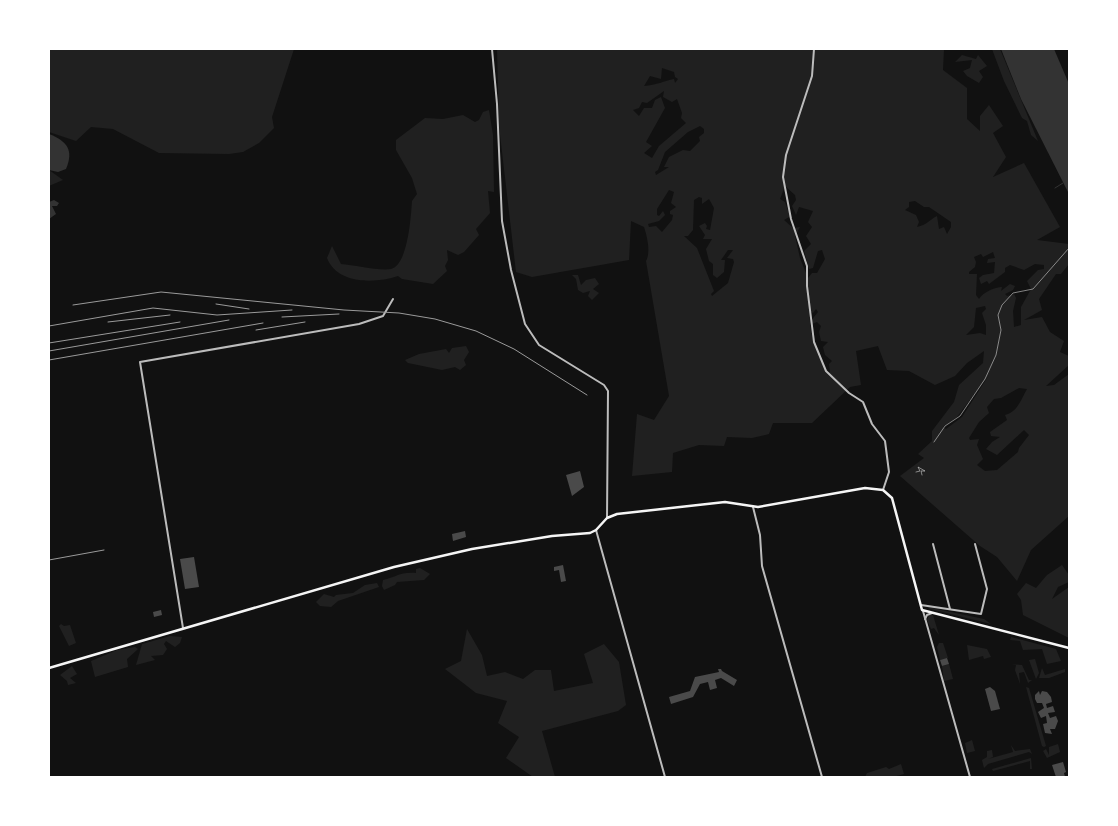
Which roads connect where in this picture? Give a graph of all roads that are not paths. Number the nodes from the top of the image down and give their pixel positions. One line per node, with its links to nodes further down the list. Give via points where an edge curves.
1 (492, 49): 6 (street, via 502,222 511,270 530,334 539,345 604,385 608,391)
2 (814, 49): 4 (street, via 812,76 786,156 783,177 791,219 807,266 814,342 826,371 863,402 872,424 885,441 889,472)
3 (393, 299): 15 (street, via 383,316 359,324 140,362)
4 (883, 490): 5 (main road, via 857,488); 10 (main road, via 892,498)
5 (753, 507): 6 (main road, via 732,502 712,503 629,512); 19 (street, via 760,535 762,566)
6 (607, 518): 7 (main road)
7 (596, 530): 15 (main road, via 472,549 394,567); 18 (street)
8 (933, 544): 11 (street)
9 (975, 544): 11 (street, via 987,589 982,613)
10 (921, 604): 11 (street); 12 (main road)
11 (950, 609)
12 (922, 610): 13 (main road); 14 (street)
13 (933, 613): 14 (street, via 927,614); 16 (main road)
14 (925, 619): 20 (street)
15 (183, 628): 17 (main road)
16 (1069, 648)
17 (49, 668)
18 (665, 777)
19 (822, 777)
20 (970, 777)

